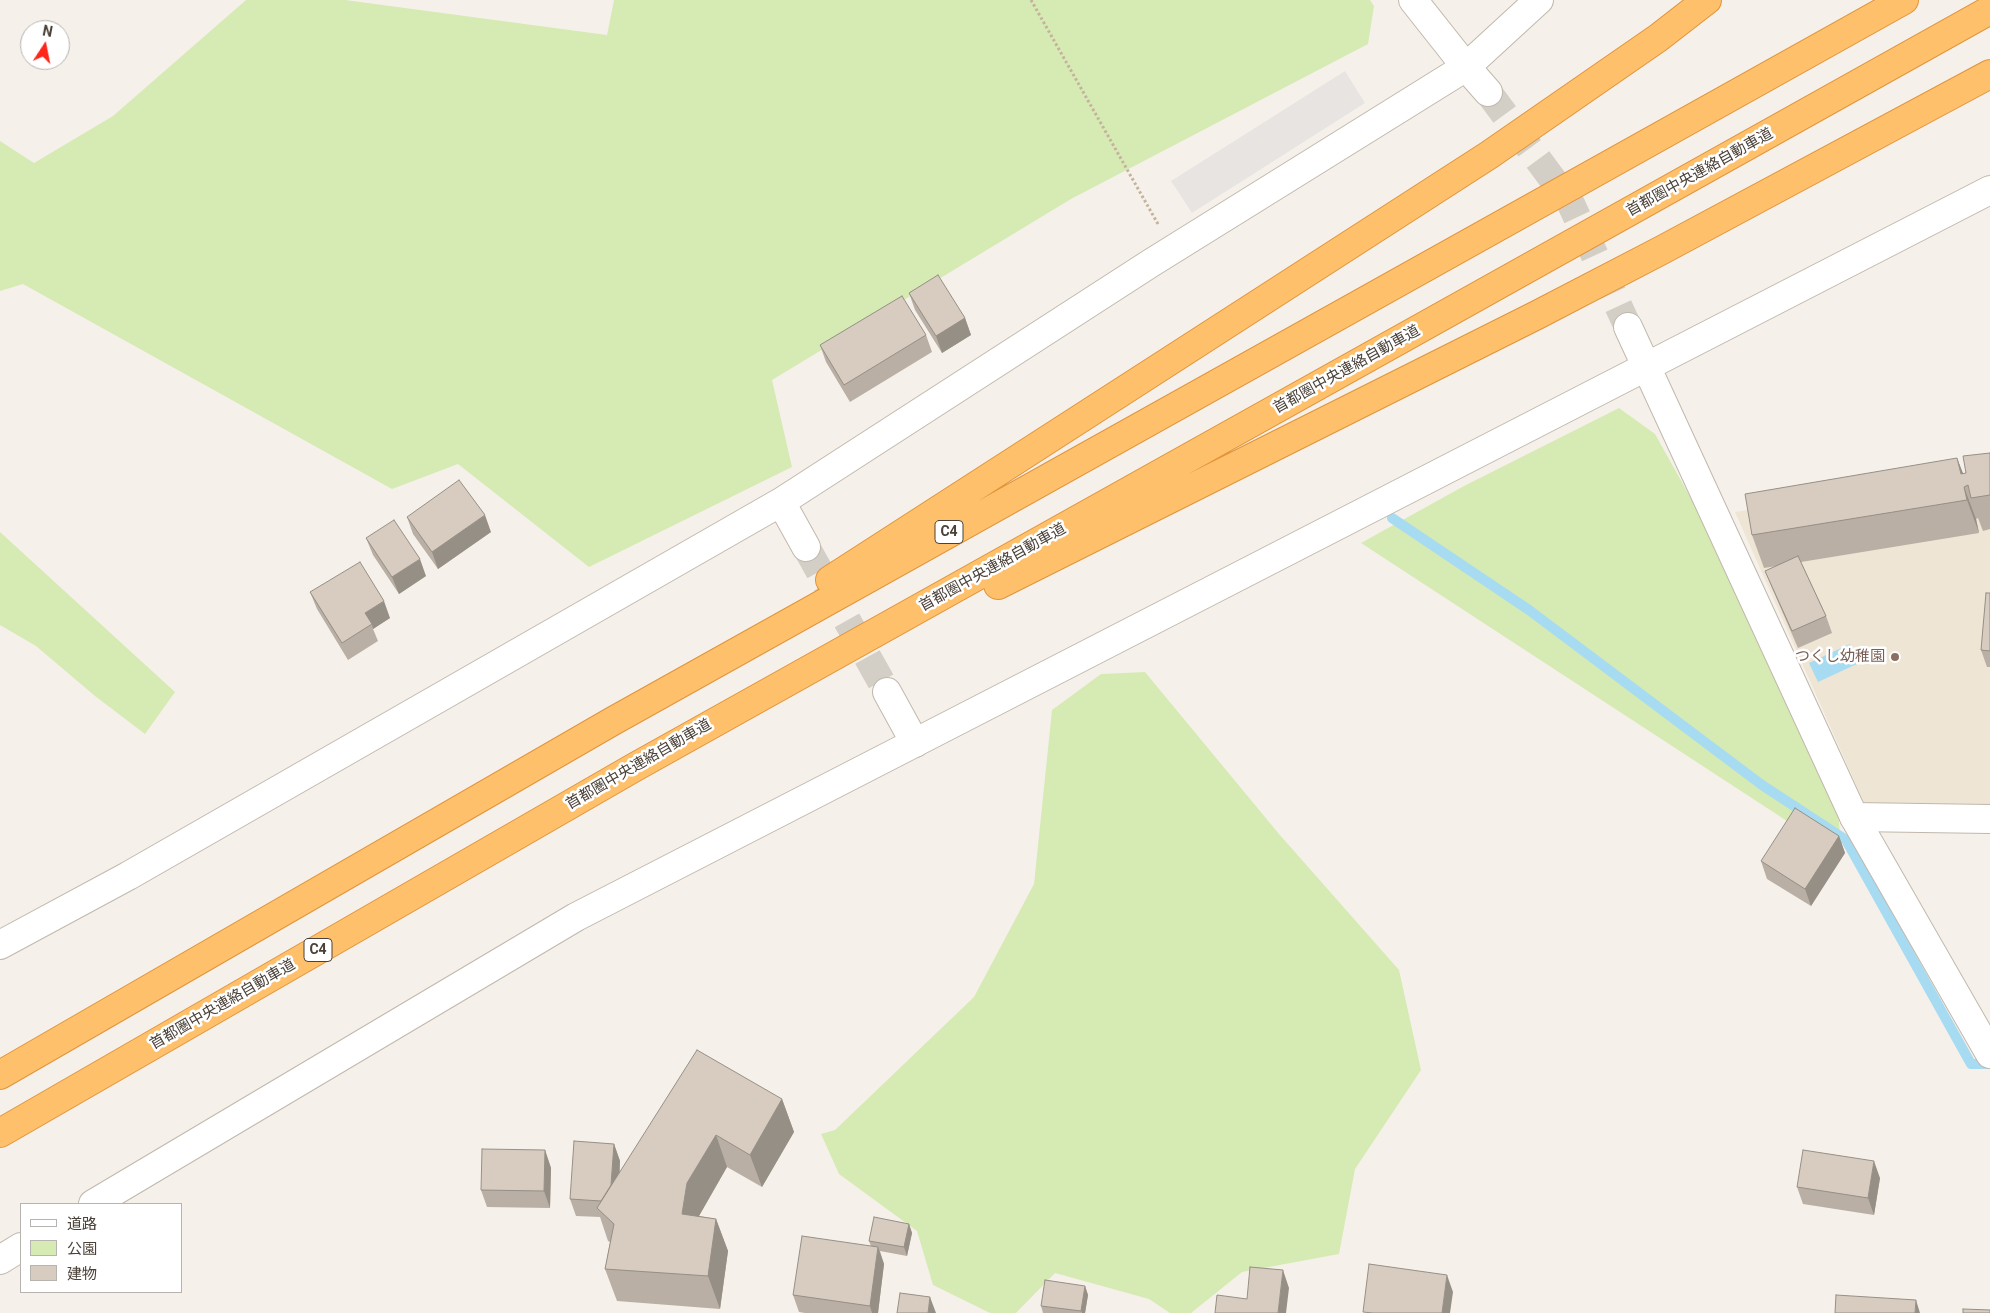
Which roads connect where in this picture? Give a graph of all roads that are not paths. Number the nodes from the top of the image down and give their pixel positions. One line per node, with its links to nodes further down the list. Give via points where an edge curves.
1 (1413, 0): 6 (street)
2 (1539, 0): 6 (street)
3 (1707, 0): 15 (highway, via 1658,38 1489,155)
4 (1904, 0): 15 (highway, C4)
5 (1990, 10): 17 (highway, 首都圏中央連絡自動車道 / C4)
6 (1466, 67): 8 (street); 12 (street, via 1172,250)
7 (1990, 74): 17 (highway, via 1536,315)
8 (1488, 92)
9 (1990, 190): 11 (street)
10 (1628, 327): 11 (street)
11 (1646, 368): 16 (street); 18 (street)
12 (782, 502): 13 (street); 20 (street, via 128,876)
13 (806, 547)
14 (887, 692): 16 (street)
15 (613, 721): 22 (highway, C4)
16 (915, 743): 24 (street, via 576,917)
17 (635, 767): 23 (highway, 首都圏中央連絡自動車道 / C4)
18 (1854, 817): 19 (street); 21 (street)
19 (1990, 819)
20 (0, 945)
21 (1990, 1054)
22 (0, 1075)
23 (0, 1133)
24 (95, 1203)
25 (20, 1248): 26 (street)
26 (0, 1260)

